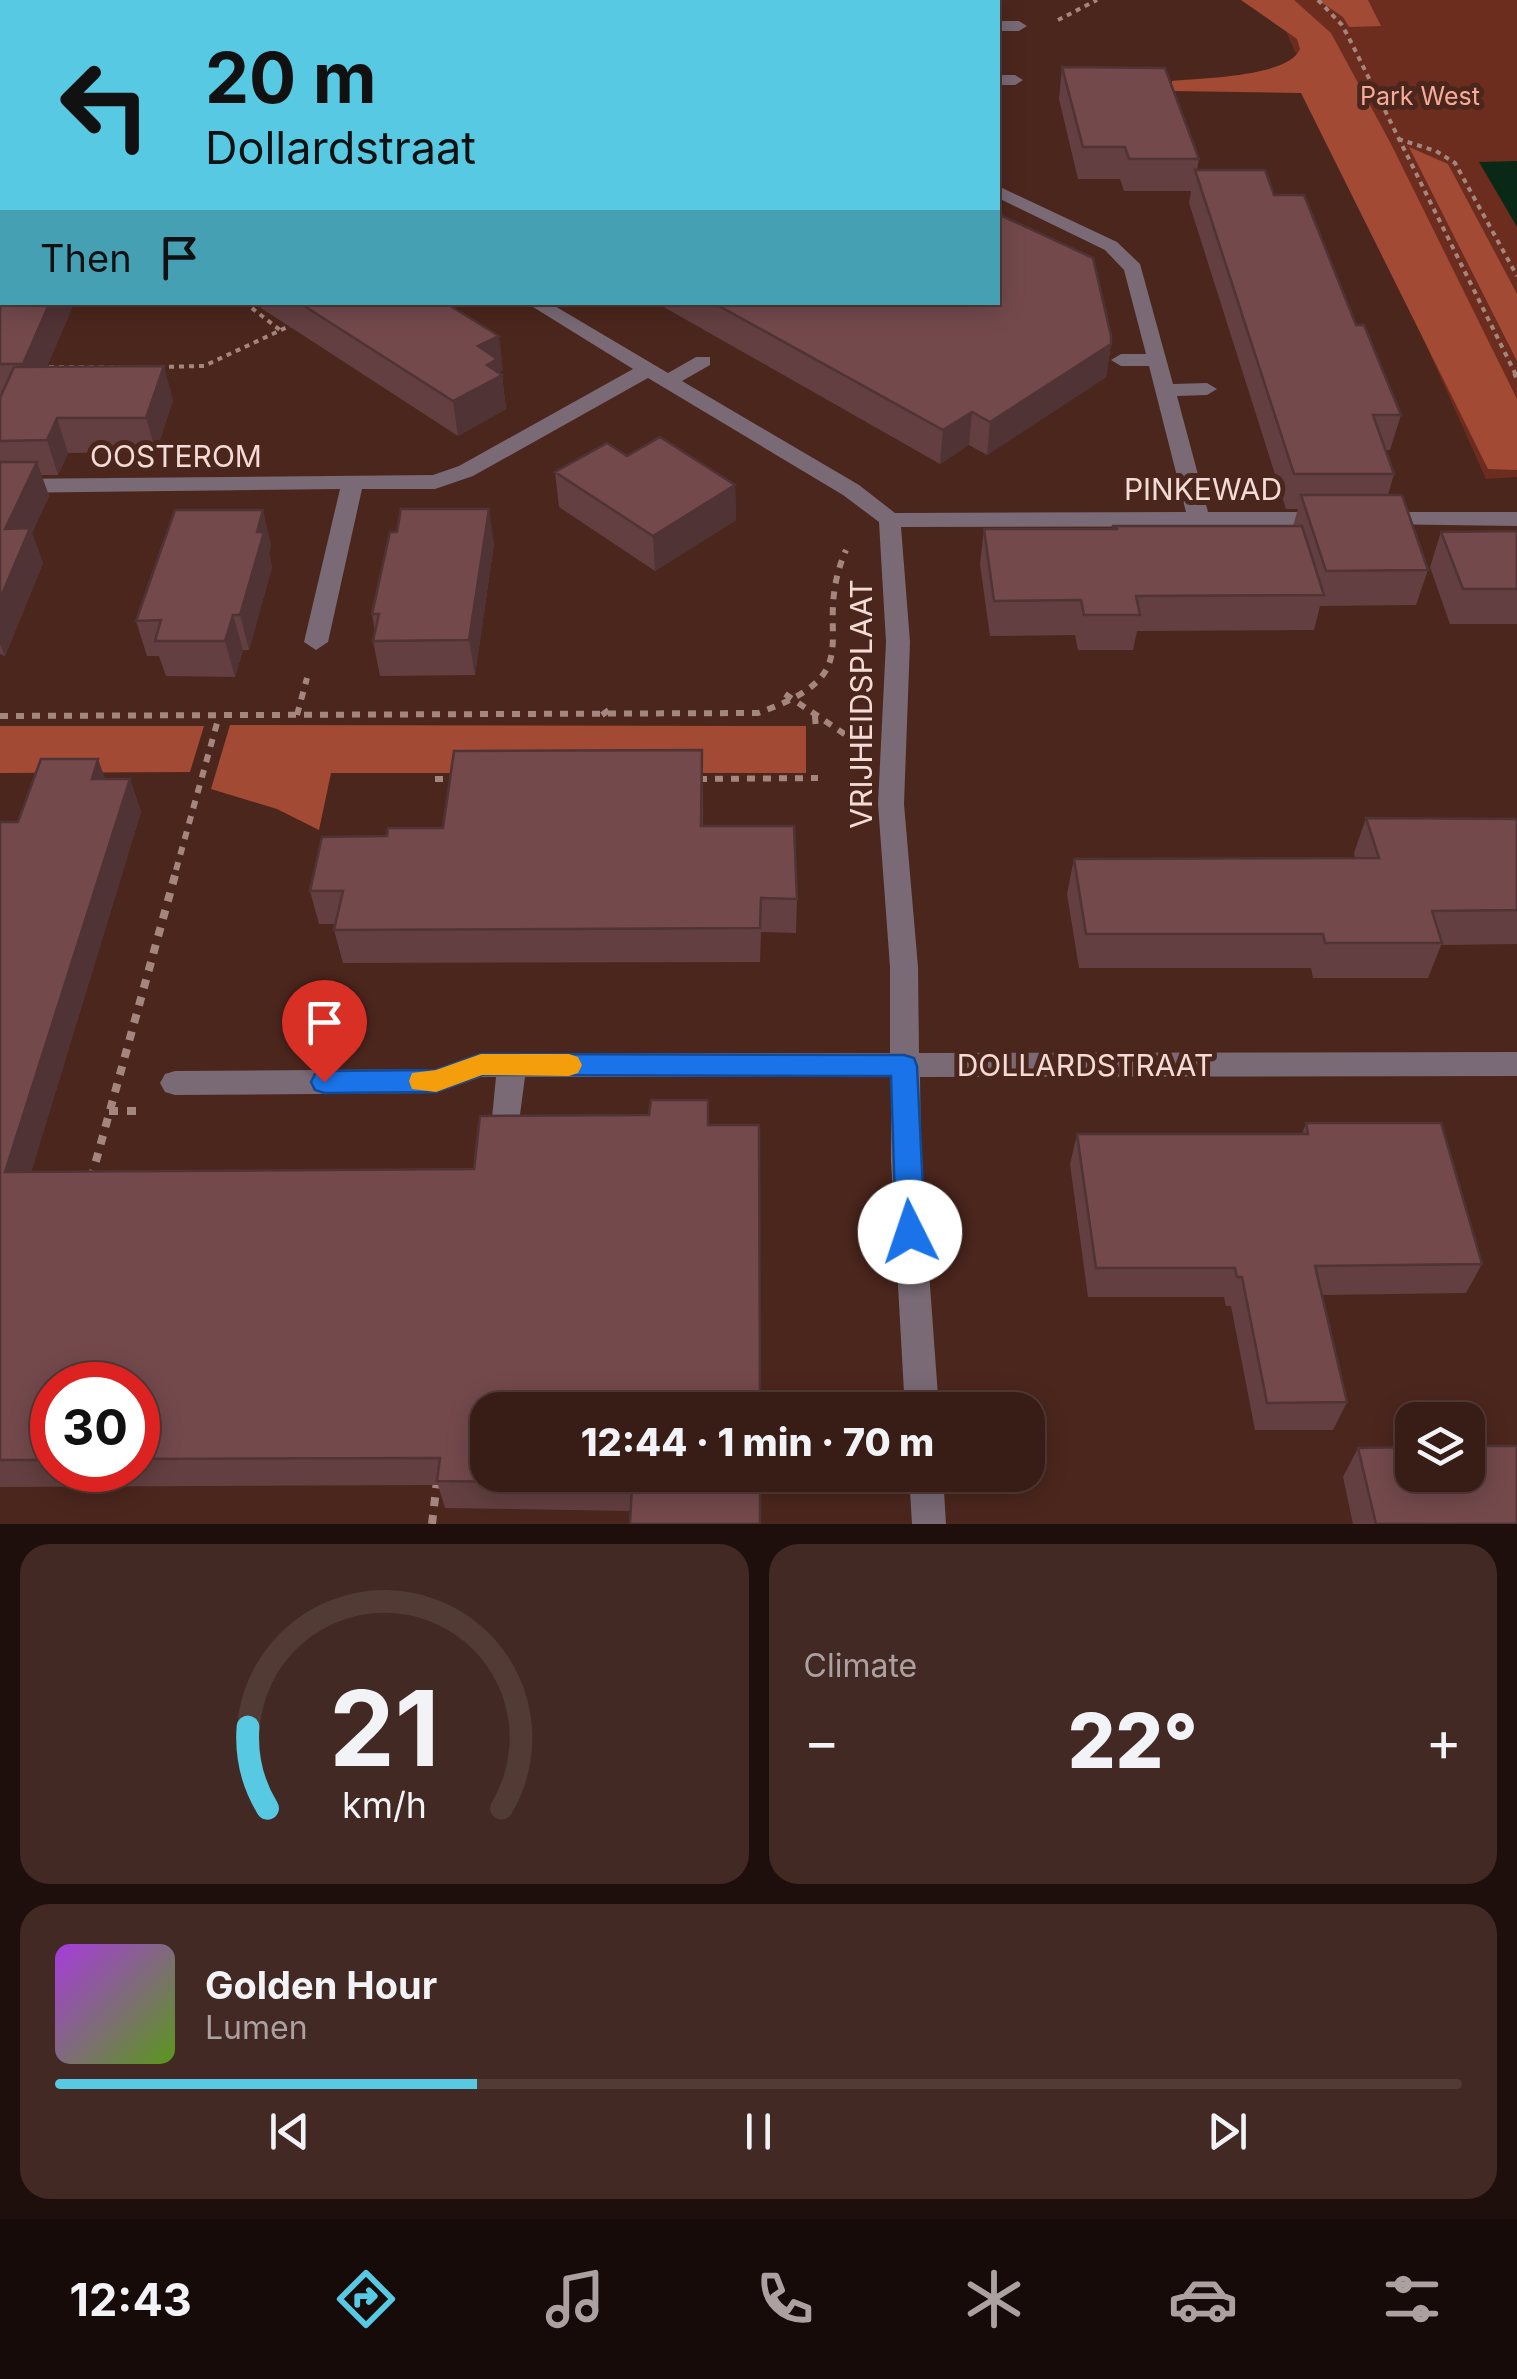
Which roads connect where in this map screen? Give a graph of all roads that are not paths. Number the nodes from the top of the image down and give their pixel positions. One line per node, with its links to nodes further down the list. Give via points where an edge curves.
1 (1000, 26): 2 (street)
2 (1019, 26)
3 (1000, 192): 6 (street, via 1122,253 1133,268)
4 (539, 305): 8 (street)
5 (1121, 360): 6 (street)
6 (1157, 360): 9 (street)
7 (703, 361): 8 (street, OOSTEROM)
8 (657, 376): 12 (street, OOSTEROM, via 451,477); 13 (street, via 851,490)
9 (1165, 390): 10 (street); 14 (street)
10 (1206, 390)
11 (0, 486): 12 (street, OOSTEROM)
12 (352, 486): 16 (street)
13 (890, 520): 14 (street, PINKEWAD); 19 (street, VRIJHEIDSPLAAT, via 898,642 891,804)
14 (1200, 520): 15 (street, PINKEWAD)
15 (1517, 520)
16 (316, 642)
17 (1517, 1064): 19 (street, DOLLARDSTRAAT)
18 (512, 1065): 19 (street, DOLLARDSTRAAT); 20 (street, DOLLARDSTRAAT, via 481,1064 436,1081); 21 (street)
19 (904, 1066): 22 (street, VRIJHEIDSPLAAT)
20 (175, 1083)
21 (506, 1128)
22 (921, 1392)
23 (927, 1492): 24 (street)
24 (929, 1524)

